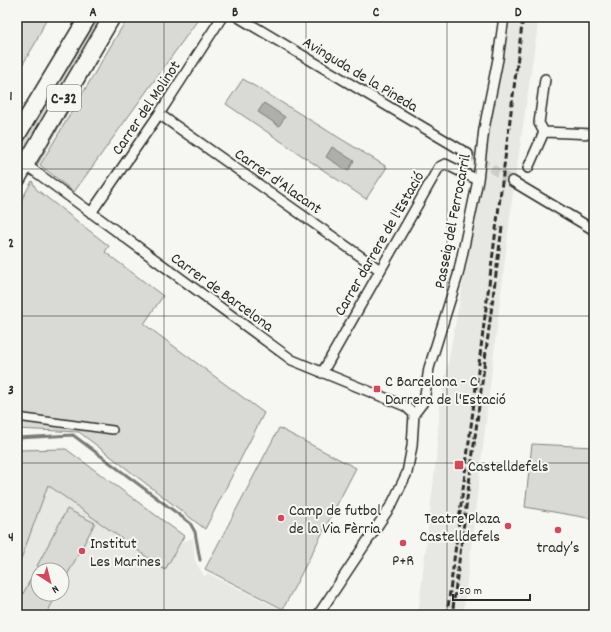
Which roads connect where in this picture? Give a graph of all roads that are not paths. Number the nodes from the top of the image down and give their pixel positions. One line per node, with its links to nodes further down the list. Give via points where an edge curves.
1 (88, 17): 10 (highway, C-32)
2 (112, 17): 14 (highway, C-32)
3 (222, 17): 7 (street, Carrer del Molinot)
4 (238, 17): 11 (street, Avinguda de la Pineda)
5 (504, 17): 15 (street, Passeig del Ferrocarril, via 484,129)
6 (545, 79): 8 (street, via 539,123)
7 (159, 114): 17 (street, Carrer del Molinot); 19 (street, Carrer d'Alacant)
8 (544, 132): 9 (street); 13 (street)
9 (594, 134)
10 (17, 135)
11 (468, 154)
12 (29, 167): 17 (street, Carrer de Barcelona)
13 (528, 168)
14 (17, 179)
15 (478, 180): 19 (street, Carrer darrere de l'Estació, via 445,164 439,167); 21 (street, Passeig del Ferrocarril, via 458,275 429,368 424,401)
16 (512, 181): 18 (street)
17 (91, 213): 20 (street, Carrer de Barcelona, via 292,360)
18 (594, 230)
19 (380, 270): 20 (street, Carrer darrere de l'Estació)
20 (322, 372): 21 (street, Carrer de Barcelona, via 405,406)
21 (414, 414): 24 (street, via 407,473 392,504)
22 (17, 417): 23 (street)
23 (113, 430)
24 (318, 615)

